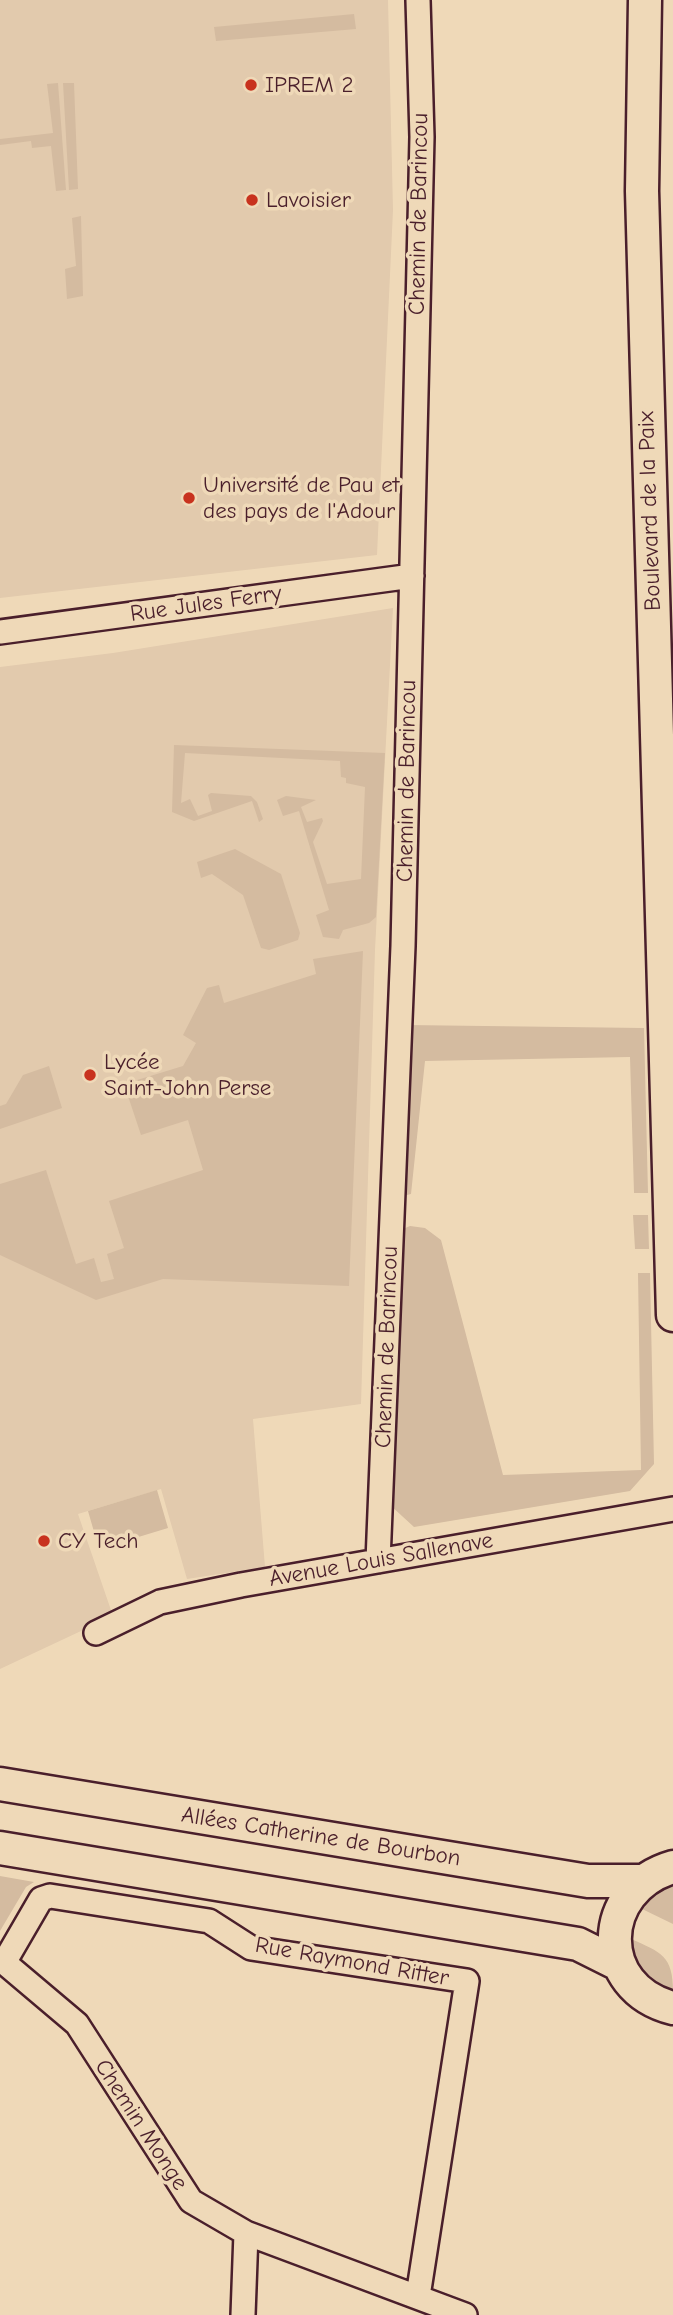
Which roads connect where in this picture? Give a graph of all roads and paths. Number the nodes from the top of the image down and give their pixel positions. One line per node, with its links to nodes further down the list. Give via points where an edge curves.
1 (418, 0): 4 (street, Chemin de Barincou, via 422,136)
2 (645, 0): 3 (main road, Boulevard de la Paix, via 642,191)
3 (662, 554): 6 (main road, Boulevard de la Paix)
4 (412, 576): 5 (street, Rue Jules Ferry); 9 (street, Chemin de Barincou, via 403,946)
5 (0, 632)
6 (663, 633): 7 (main road, Boulevard de la Paix)
7 (673, 1315)
8 (673, 1510): 9 (street, Avenue Louis Sallenave)
9 (378, 1561): 10 (street, Avenue Louis Sallenave, via 160,1602)
10 (96, 1633)
11 (0, 1784): 13 (main road, Allées Catherine de Bourbon, via 588,1881)
12 (0, 1848): 15 (main road, via 578,1944)
13 (664, 1866): 15 (main road, via 619,1910 615,1947)
14 (2, 1960): 17 (street, Chemin Monge, via 76,2024 191,2201); 18 (street, Rue Raymond Ritter, via 41,1899 50,1895 209,1921 251,1948 467,1981)
15 (620, 1965): 16 (main road, via 642,1995)
16 (668, 2013)
17 (246, 2233): 18 (street, Chemin Monge); 19 (street)
18 (418, 2296): 20 (street, Chemin Monge)
19 (243, 2315)
20 (465, 2315)

